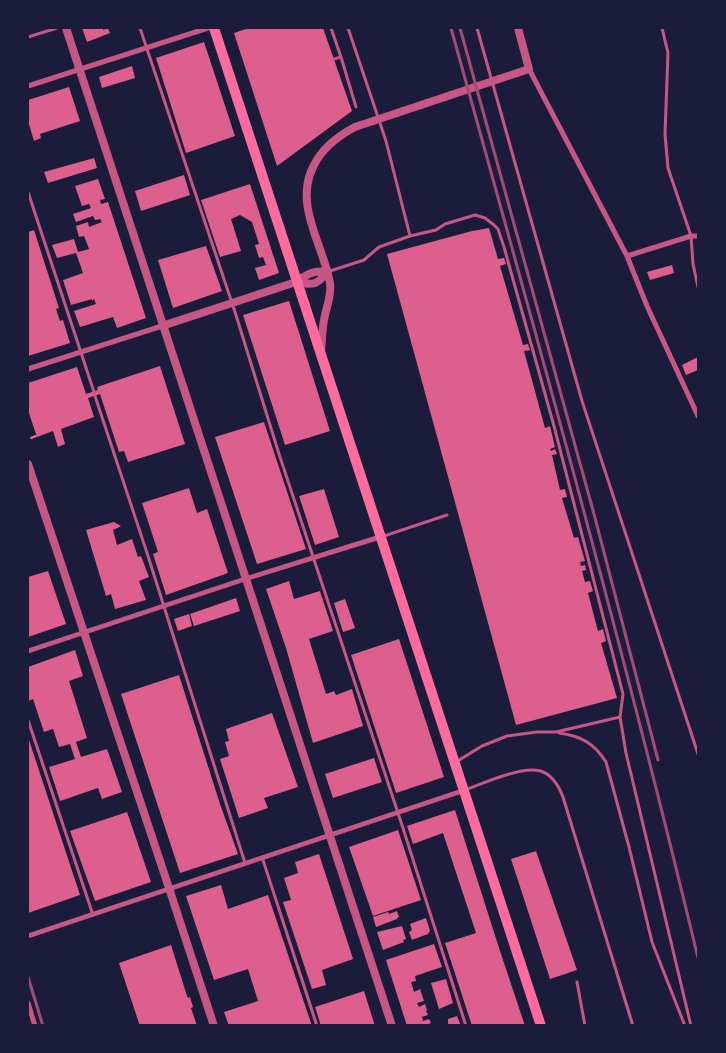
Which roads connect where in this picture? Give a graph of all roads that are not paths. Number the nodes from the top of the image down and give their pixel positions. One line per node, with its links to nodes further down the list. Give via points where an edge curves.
1 (57, 28): 11 (lane)
2 (66, 28): 16 (street)
3 (140, 28): 12 (lane)
4 (208, 28): 12 (street)
5 (214, 28): 25 (main road)
6 (332, 28): 13 (lane)
7 (348, 28): 20 (lane, via 386,141)
8 (477, 28): 46 (lane, via 582,402)
9 (518, 28): 15 (street)
10 (662, 28): 21 (lane, via 668,53 665,134 668,168)
11 (28, 37)
12 (147, 48): 16 (street); 27 (lane)
13 (341, 57): 14 (lane); 18 (lane)
14 (334, 59)
15 (529, 69): 23 (street); 24 (street, via 355,127 326,147 314,164 307,183 307,205)
16 (80, 70): 17 (street); 28 (street)
17 (28, 86)
18 (356, 106)
19 (28, 192): 29 (lane)
20 (410, 236): 24 (lane, via 379,247 364,260); 43 (lane, via 475,216 490,221 498,229 554,426 623,694)
21 (691, 236): 22 (street); 23 (street); 26 (lane)
22 (698, 236)
23 (627, 256): 34 (street)
24 (327, 272): 25 (street, via 308,273); 30 (street, via 330,291)
25 (296, 282): 27 (street); 30 (main road)
26 (698, 287)
27 (232, 303): 28 (street); 38 (lane)
28 (162, 326): 29 (street); 39 (street)
29 (80, 352): 31 (street); 32 (lane)
30 (321, 352): 37 (main road)
31 (28, 369)
32 (94, 392)
33 (95, 396): 40 (lane)
34 (698, 416)
35 (28, 464): 41 (street)
36 (448, 515): 37 (lane)
37 (381, 537): 38 (street); 47 (main road)
38 (314, 559): 39 (street); 49 (lane)
39 (245, 579): 40 (street); 50 (street)
40 (164, 606): 41 (street); 52 (lane)
41 (84, 632): 42 (street); 53 (street)
42 (28, 651)
43 (620, 717): 45 (lane); 67 (lane)
44 (28, 720): 54 (lane)
45 (556, 732): 47 (lane, via 507,736); 66 (lane, via 584,738 606,762 652,942)
46 (698, 754)
47 (455, 762): 48 (main road)
48 (465, 790): 49 (street); 63 (main road); 65 (lane, via 534,769 547,774 558,784)
49 (397, 812): 50 (street); 62 (lane)
50 (330, 835): 51 (street); 61 (street)
51 (262, 857): 52 (street); 60 (lane)
52 (245, 863): 53 (street)
53 (169, 888): 54 (street); 59 (street)
54 (94, 915): 55 (street)
55 (28, 936)
56 (577, 982): 64 (lane)
57 (28, 1003): 58 (street)
58 (35, 1026)
59 (214, 1026)
60 (316, 1026)
61 (392, 1026)
62 (466, 1026)
63 (541, 1026)
64 (585, 1026)
65 (633, 1026)
66 (685, 1026)
67 (691, 1026)

